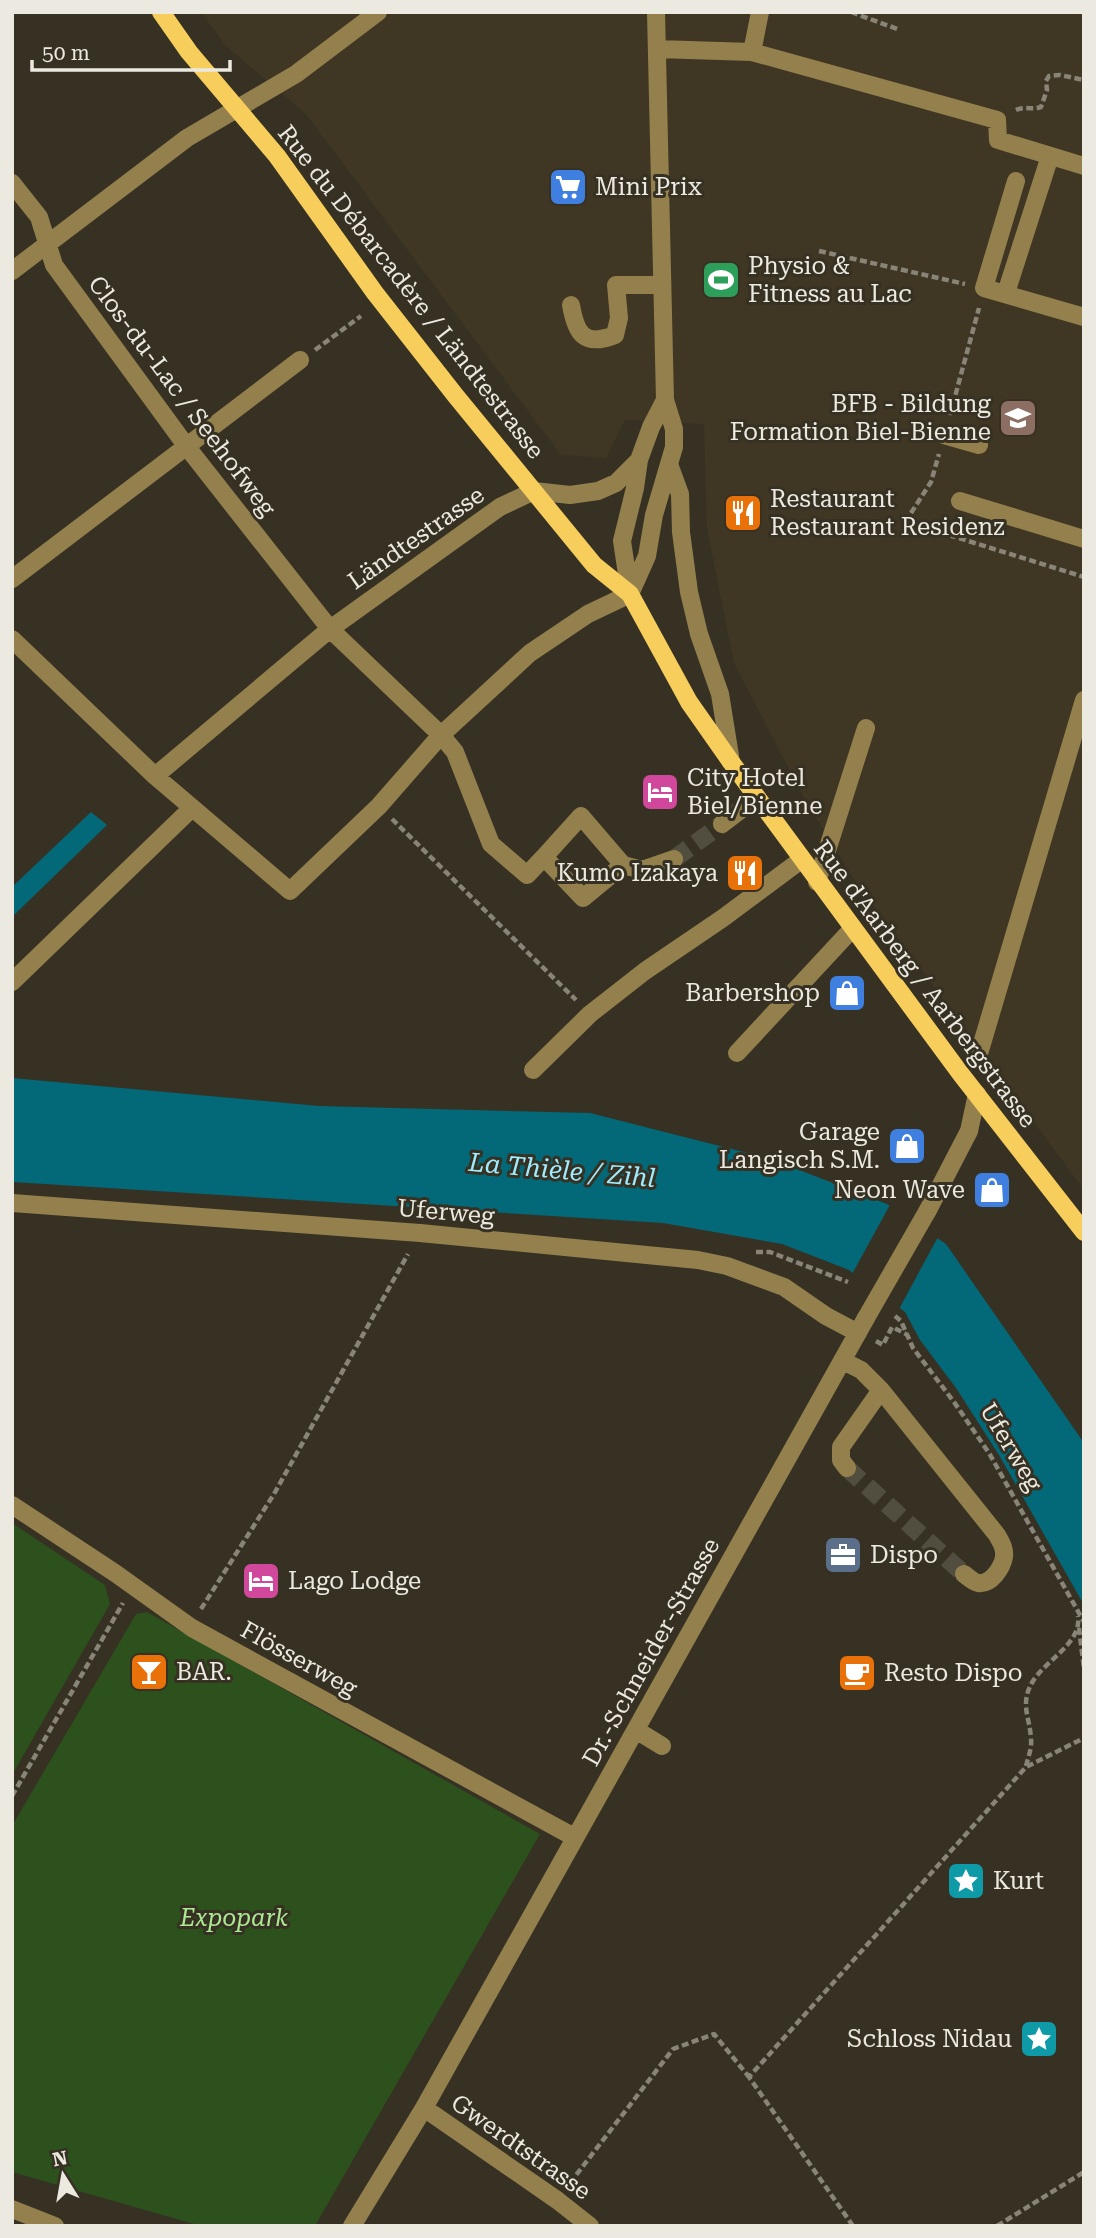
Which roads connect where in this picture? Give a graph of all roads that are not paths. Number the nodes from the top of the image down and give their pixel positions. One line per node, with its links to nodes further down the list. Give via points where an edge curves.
1 (160, 12): 7 (main road, Rue du Débarcadère / Ländtestrasse)
2 (377, 12): 7 (street, via 296,74)
3 (656, 12): 5 (street, Rue d'Aarberg / Aarbergstrasse)
4 (760, 12): 6 (street)
5 (657, 49): 6 (street); 14 (street, Rue d'Aarberg / Aarbergstrasse)
6 (752, 51): 8 (street, via 997,120 998,140)
7 (236, 108): 12 (street, via 187,138); 25 (main road, Rue du Débarcadère / Ländtestrasse, via 277,156 391,313)
8 (1043, 154): 9 (street); 15 (street)
9 (1084, 166)
10 (1016, 181): 15 (street, via 984,288)
11 (12, 183): 12 (street, Clos-du-Lac / Seehofweg, via 39,217)
12 (48, 245): 13 (street); 22 (street, Clos-du-Lac / Seehofweg, via 54,265)
13 (12, 271)
14 (662, 285): 16 (street, via 616,285 619,318 615,335 599,341 583,337); 19 (street, Rue d'Aarberg / Aarbergstrasse)
15 (1006, 293): 17 (street)
16 (571, 305)
17 (1084, 317)
18 (300, 360): 22 (street)
19 (665, 400): 23 (street, Rue d'Aarberg / Aarbergstrasse); 24 (street, Rue d'Aarberg / Aarbergstrasse, via 674,429)
20 (944, 435): 21 (street)
21 (979, 445)
22 (187, 447): 28 (street); 30 (street, Clos-du-Lac / Seehofweg)
23 (639, 460): 25 (street, Rue d'Aarberg / Aarbergstrasse, via 616,483 598,491 570,495); 29 (street, Rue d'Aarberg / Aarbergstrasse, via 622,541)
24 (669, 464): 29 (street, Rue d'Aarberg / Aarbergstrasse, via 648,556); 35 (street, Rue d'Aarberg / Aarbergstrasse, via 680,495 690,599 720,694)
25 (534, 491): 29 (main road, Rue du Débarcadère / Ländtestrasse, via 594,565); 30 (street, Ländtestrasse, via 500,507)
26 (960, 501): 27 (street)
27 (1084, 539)
28 (12, 579)
29 (630, 594): 34 (street, via 588,614 530,653); 35 (main road, Rue d'Aarberg / Aarbergstrasse, via 689,702)
30 (330, 629): 34 (street, Clos-du-Lac / Seehofweg); 36 (street)
31 (12, 639): 36 (street)
32 (1084, 700): 48 (street)
33 (866, 728): 44 (street)
34 (441, 736): 38 (street, via 379,806 290,891); 40 (street, Clos-du-Lac / Seehofweg, via 454,752 491,844 527,875)
35 (731, 762): 37 (main road, Rue d'Aarberg / Aarbergstrasse)
36 (155, 776): 38 (street)
37 (756, 798): 39 (street); 42 (main road, Rue d'Aarberg / Aarbergstrasse)
38 (192, 808): 46 (street)
39 (722, 824)
40 (544, 857): 43 (street, via 583,898); 43 (street, via 581,816)
41 (674, 859): 43 (street, via 642,870)
42 (801, 860): 44 (main road, Rue d'Aarberg / Aarbergstrasse); 49 (street, via 590,1014)
43 (623, 865)
44 (817, 882): 45 (main road, Rue d'Aarberg / Aarbergstrasse)
45 (853, 928): 47 (street); 50 (main road, Rue d'Aarberg / Aarbergstrasse)
46 (12, 982)
47 (737, 1053)
48 (978, 1057)
49 (533, 1070)
50 (977, 1094): 52 (main road, Rue d'Aarberg / Aarbergstrasse); 53 (street, Dr.-Schneider-Strasse, bridge, via 969,1131)
51 (12, 1203): 53 (street, Uferweg, via 420,1233 698,1260 784,1287 826,1316)
52 (1084, 1232)
53 (862, 1325): 54 (street, Dr.-Schneider-Strasse)
54 (843, 1361): 55 (street, via 861,1370); 59 (street, Dr.-Schneider-Strasse)
55 (881, 1390): 56 (street, via 841,1447 841,1460); 58 (street, via 1003,1547 1000,1569 992,1578 976,1583)
56 (847, 1468)
57 (12, 1505): 61 (street, Flösserweg, via 192,1628)
58 (964, 1574)
59 (636, 1730): 60 (street); 61 (street, Dr.-Schneider-Strasse)
60 (662, 1746)
61 (574, 1838): 62 (street, Dr.-Schneider-Strasse)
62 (424, 2108): 65 (street, Dr.-Schneider-Strasse); 66 (street, Gwerdtstrasse)
63 (12, 2209): 64 (street)
64 (55, 2226)
65 (352, 2226)
66 (590, 2226)

